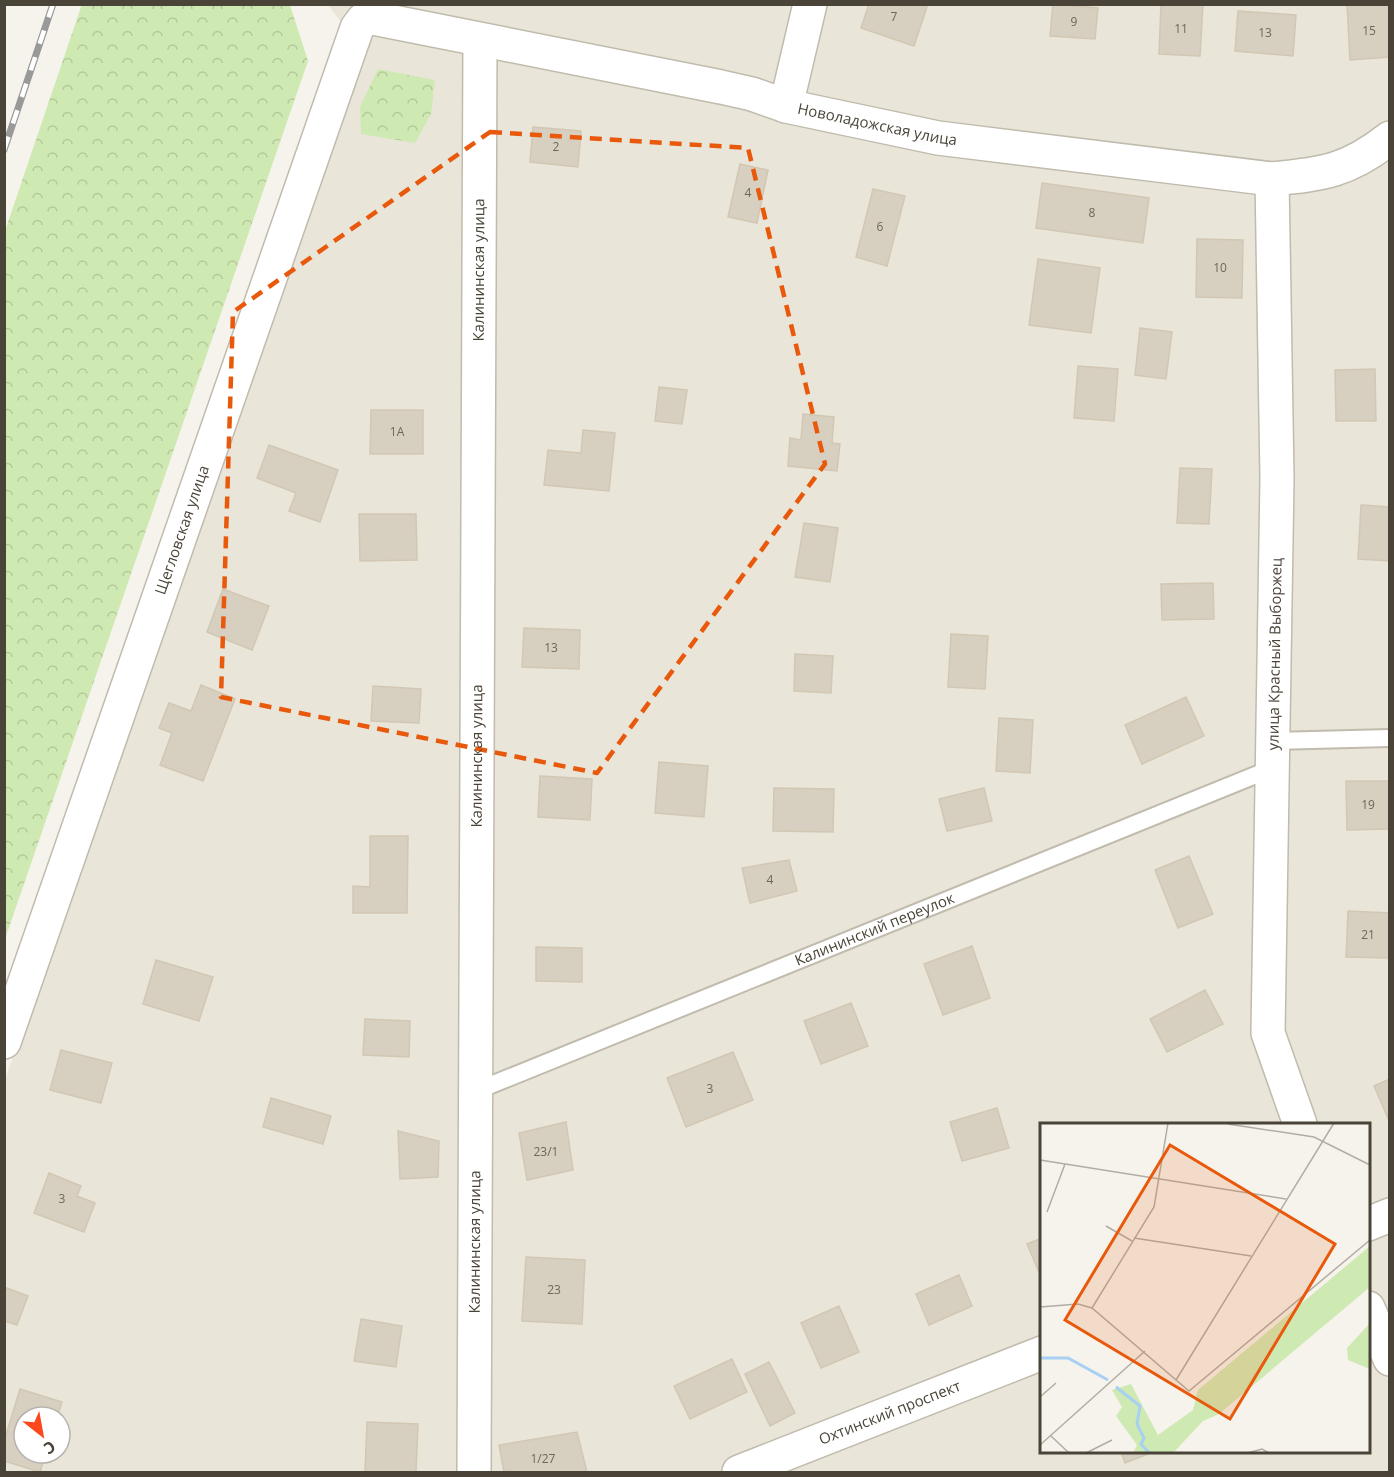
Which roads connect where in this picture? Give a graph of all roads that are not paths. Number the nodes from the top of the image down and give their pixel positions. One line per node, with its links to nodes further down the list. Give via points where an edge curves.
1 (810, 4): 4 (street)
2 (363, 20): 3 (street, Новоладожская улица, via 373,18); 9 (street, Щегловская улица, via 357,28)
3 (480, 39): 4 (street, Новоладожская улица, via 731,89); 10 (street, Калининская улица)
4 (786, 106): 6 (street, Новоладожская улица, via 938,138)
5 (1389, 138): 6 (street, Новоладожская улица, via 1343,168)
6 (1272, 179): 8 (street, улица Красный Выборжец, via 1277,478)
7 (1389, 738): 8 (lane)
8 (1273, 754): 10 (lane, Калининский переулок); 11 (street, улица Красный Выборжец, via 1268,1033)
9 (4, 1042)
10 (476, 1091): 17 (street, Калининская улица)
11 (1299, 1123)
12 (1389, 1215): 13 (street)
13 (1370, 1223)
14 (1370, 1313): 16 (street)
15 (1040, 1353): 18 (street, Охтинский проспект)
16 (1389, 1359)
17 (474, 1473)
18 (739, 1473)

